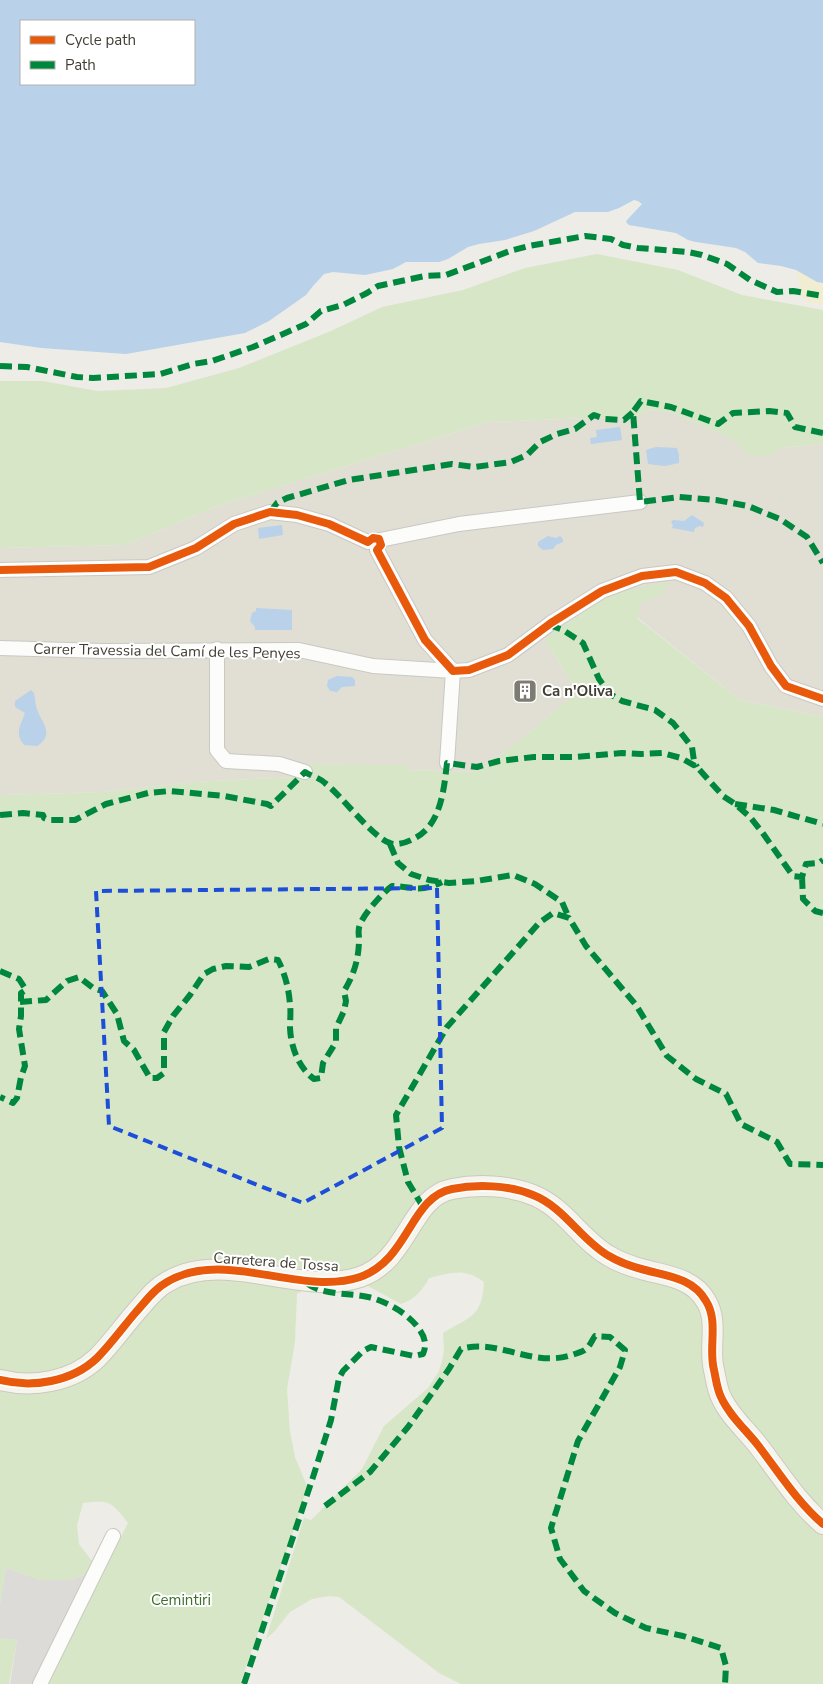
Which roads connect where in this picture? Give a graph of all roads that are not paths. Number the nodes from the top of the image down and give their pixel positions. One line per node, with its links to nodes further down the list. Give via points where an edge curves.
1 (640, 502): 2 (street, via 459,524 391,537)
2 (375, 544): 3 (street, via 329,524 270,512 234,524 196,548 149,567); 6 (street, via 425,640)
3 (0, 570)
4 (0, 648): 5 (street, Carrer Travessia del Camí de les Penyes, via 103,651)
5 (217, 649): 6 (street, Carrer Travessia del Camí de les Penyes, via 299,650 373,666); 9 (street, via 217,750 226,762 279,764)
6 (453, 671): 7 (street, Carrer Travessia del Camí de les Penyes, via 469,670 508,655 602,591 642,576 676,572 705,583 726,598 749,626 786,686); 8 (street)
7 (823, 699)
8 (447, 763)
9 (305, 772)
10 (0, 1380): 11 (main road, Carretera de Tossa, via 31,1384 77,1372 97,1358 157,1287 175,1277 193,1271 223,1270 335,1282 358,1277 376,1270 388,1259 423,1207 435,1196 450,1189 510,1188 545,1201 609,1256 643,1270 666,1274 695,1288 710,1310 712,1365 720,1396 735,1420)
11 (823, 1524)
12 (113, 1536): 13 (street)
13 (40, 1684)

